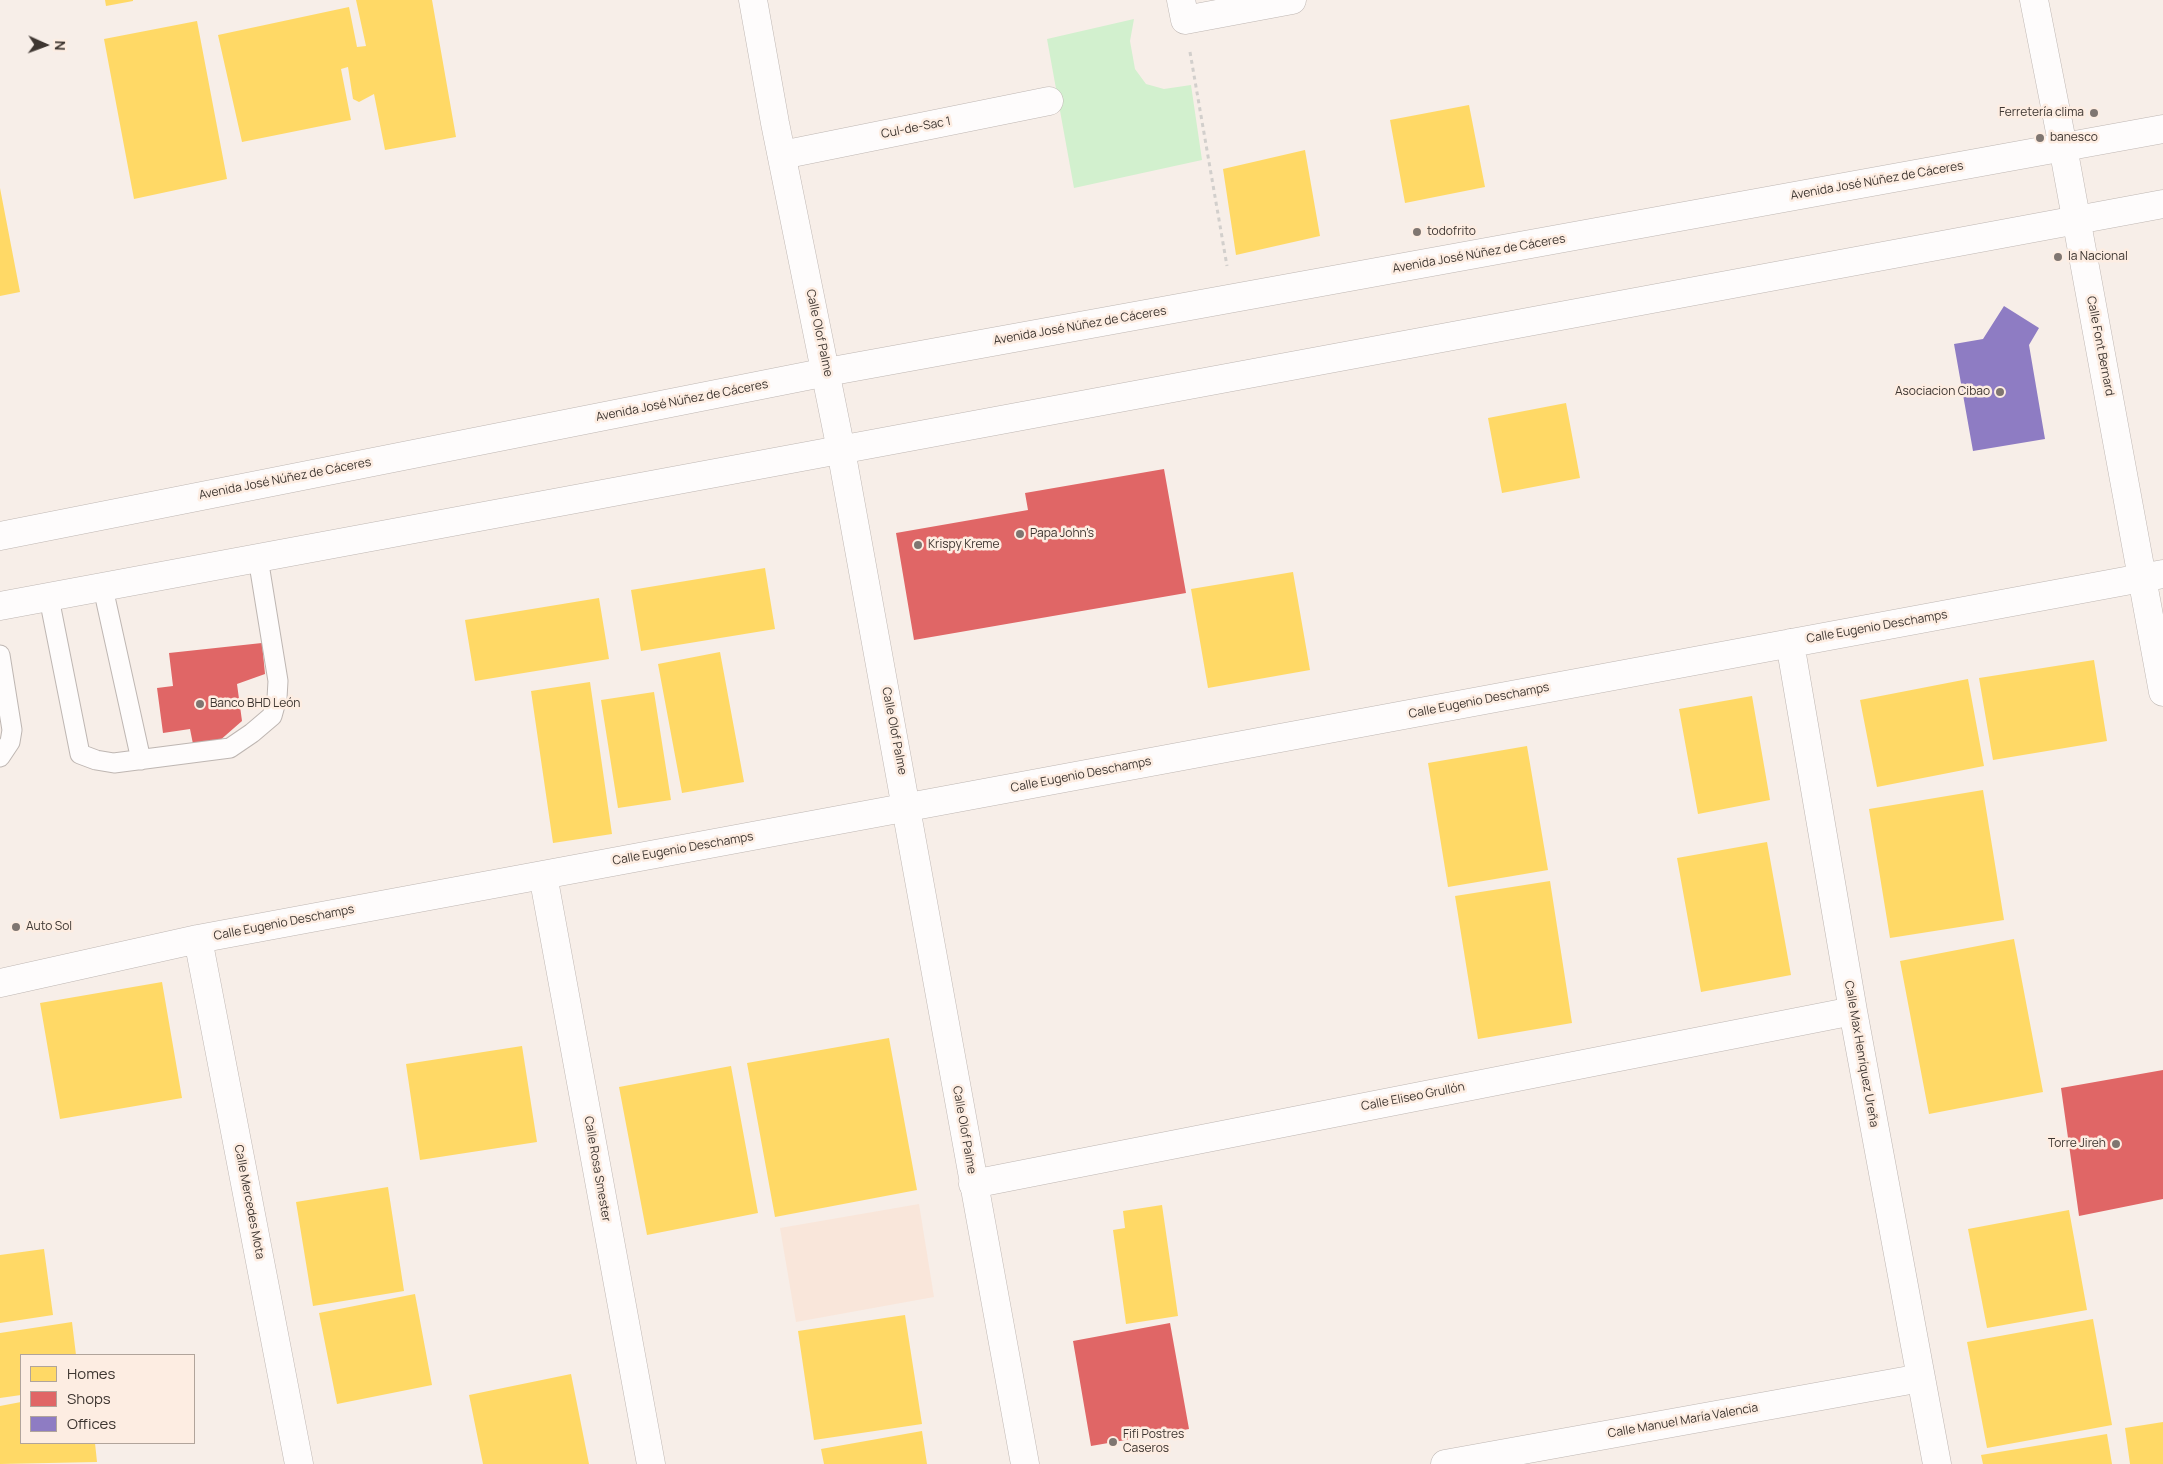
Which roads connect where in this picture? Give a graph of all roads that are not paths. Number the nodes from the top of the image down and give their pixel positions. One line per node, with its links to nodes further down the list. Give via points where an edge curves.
1 (753, 0): 8 (street, Calle Olof Palme)
2 (1292, 0): 4 (street)
3 (2034, 0): 7 (street, Calle Font Bernard)
4 (1183, 10)
5 (1049, 101): 8 (street, Cul-de-Sac 1)
6 (2163, 129): 7 (street, Avenida José Núñez de Cáceres)
7 (2063, 147): 10 (street, Calle Font Bernard); 11 (street, Avenida José Núñez de Cáceres)
8 (782, 155): 11 (street, Calle Olof Palme)
9 (2163, 204): 10 (street)
10 (2077, 220): 12 (street); 15 (street, Calle Font Bernard)
11 (827, 372): 12 (street, Calle Olof Palme); 13 (street, Avenida José Núñez de Cáceres)
12 (841, 450): 14 (street); 24 (street, Calle Olof Palme)
13 (0, 536)
14 (258, 558): 16 (street); 23 (lane, via 278,681 272,716 230,748)
15 (2153, 576): 19 (street, Calle Eugenio Deschamps); 21 (street, Calle Font Bernard)
16 (103, 588): 17 (street); 23 (lane)
17 (49, 598): 18 (street); 23 (lane, via 80,754 114,763)
18 (0, 606)
19 (1790, 643): 24 (street, Calle Eugenio Deschamps); 28 (street, Calle Max Henríquez Ureña)
20 (0, 655): 22 (lane, via 12,730 10,742)
21 (2163, 692)
22 (0, 757)
23 (141, 760)
24 (908, 807): 25 (street, Calle Eugenio Deschamps); 29 (street, Calle Olof Palme)
25 (542, 875): 26 (street, Calle Eugenio Deschamps); 32 (street, Calle Rosa Smester)
26 (198, 939): 27 (street, Calle Eugenio Deschamps); 31 (street, Calle Mercedes Mota)
27 (0, 983)
28 (1853, 1011): 29 (street, Calle Eliseo Grullón); 30 (street, Calle Max Henríquez Ureña)
29 (973, 1184): 33 (street, Calle Olof Palme)
30 (1921, 1378): 34 (street, Calle Manuel María Valencia); 35 (street, Calle Max Henríquez Ureña)
31 (299, 1464)
32 (651, 1464)
33 (1025, 1464)
34 (1445, 1464)
35 (1937, 1464)

